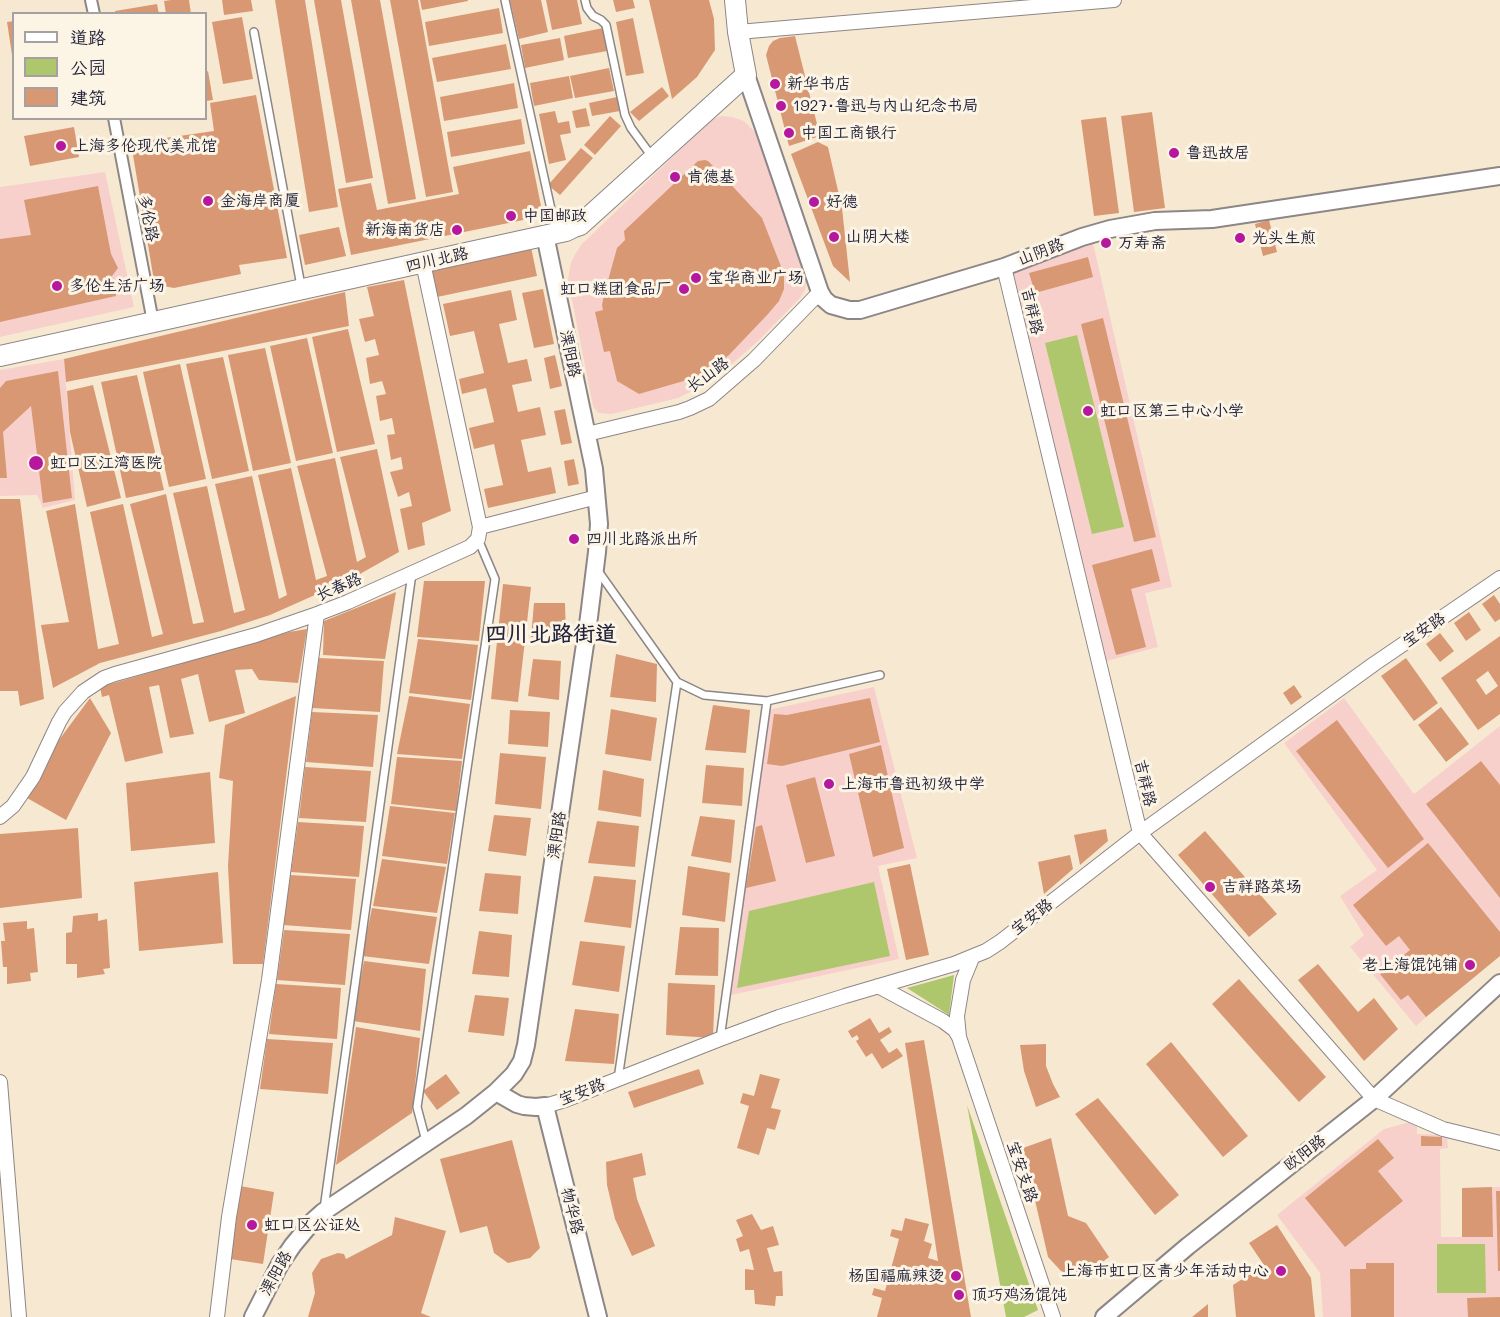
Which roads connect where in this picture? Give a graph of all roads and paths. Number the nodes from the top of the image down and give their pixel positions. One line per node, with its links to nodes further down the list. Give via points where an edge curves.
1 (505, 0): 11 (lane)
2 (585, 0): 9 (lane, via 593,16 606,25 625,115)
3 (735, 0): 6 (main road)
4 (1114, 0): 6 (street)
5 (254, 32): 14 (lane)
6 (738, 32): 7 (main road)
7 (746, 75): 9 (main road, 四川北路); 15 (street)
8 (114, 120): 16 (street, 多伦路)
9 (653, 158): 11 (main road, 四川北路, via 580,225)
10 (1500, 176): 13 (street, 山阴路, via 1212,219 1132,225 1082,237)
11 (551, 234): 12 (main road, 四川北路); 18 (street, 溧阳路)
12 (423, 263): 14 (main road, 四川北路); 20 (street)
13 (1004, 267): 15 (street, 山阴路, via 860,310 831,305); 29 (street, 吉祥路)
14 (302, 290): 16 (main road, 四川北路)
15 (820, 292): 18 (street, 长山路, via 754,360 709,399 680,412)
16 (153, 322): 17 (main road, 四川北路)
17 (0, 356)
18 (587, 434): 19 (street, 溧阳路)
19 (597, 497): 20 (street); 21 (street, 溧阳路)
20 (479, 533): 22 (street, 长春路, via 470,547); 41 (lane, via 495,579 417,1107)
21 (596, 567): 26 (lane); 37 (street, 溧阳路, via 526,1045 514,1074)
22 (412, 573): 24 (street, 长春路); 42 (lane)
23 (1500, 578): 29 (street, 宝安路)
24 (317, 614): 28 (street, 长春路, via 237,641 115,674 94,684 65,712 33,777); 44 (street, via 269,980 229,1217)
25 (880, 675): 27 (lane)
26 (677, 682): 27 (lane, via 704,695); 35 (lane)
27 (766, 701): 34 (lane)
28 (0, 818)
29 (1140, 833): 30 (street, 宝安路, via 1000,942); 38 (street, 吉祥路)
30 (972, 958): 32 (street, 宝安路); 33 (street, 宝安支路, via 963,980 957,1016)
31 (1500, 983): 38 (street, 欧阳路)
32 (878, 986): 33 (street, 宝安支路, via 944,1021); 34 (street, 宝安路)
33 (959, 1037): 47 (street, 宝安支路)
34 (720, 1039): 35 (street, 宝安路)
35 (618, 1078): 39 (street, 宝安路)
36 (0, 1082): 43 (street)
37 (496, 1092): 39 (street, 宝安路, via 517,1104); 41 (street, 溧阳路)
38 (1374, 1099): 40 (street, 吉祥路, via 1443,1129); 48 (street, 欧阳路)
39 (545, 1106): 46 (street, 物华路)
40 (1500, 1143)
41 (426, 1144): 42 (street, 溧阳路)
42 (323, 1212): 45 (street, 溧阳路, via 292,1245)
43 (19, 1317)
44 (217, 1317)
45 (253, 1317)
46 (598, 1317)
47 (1053, 1317)
48 (1104, 1317)

